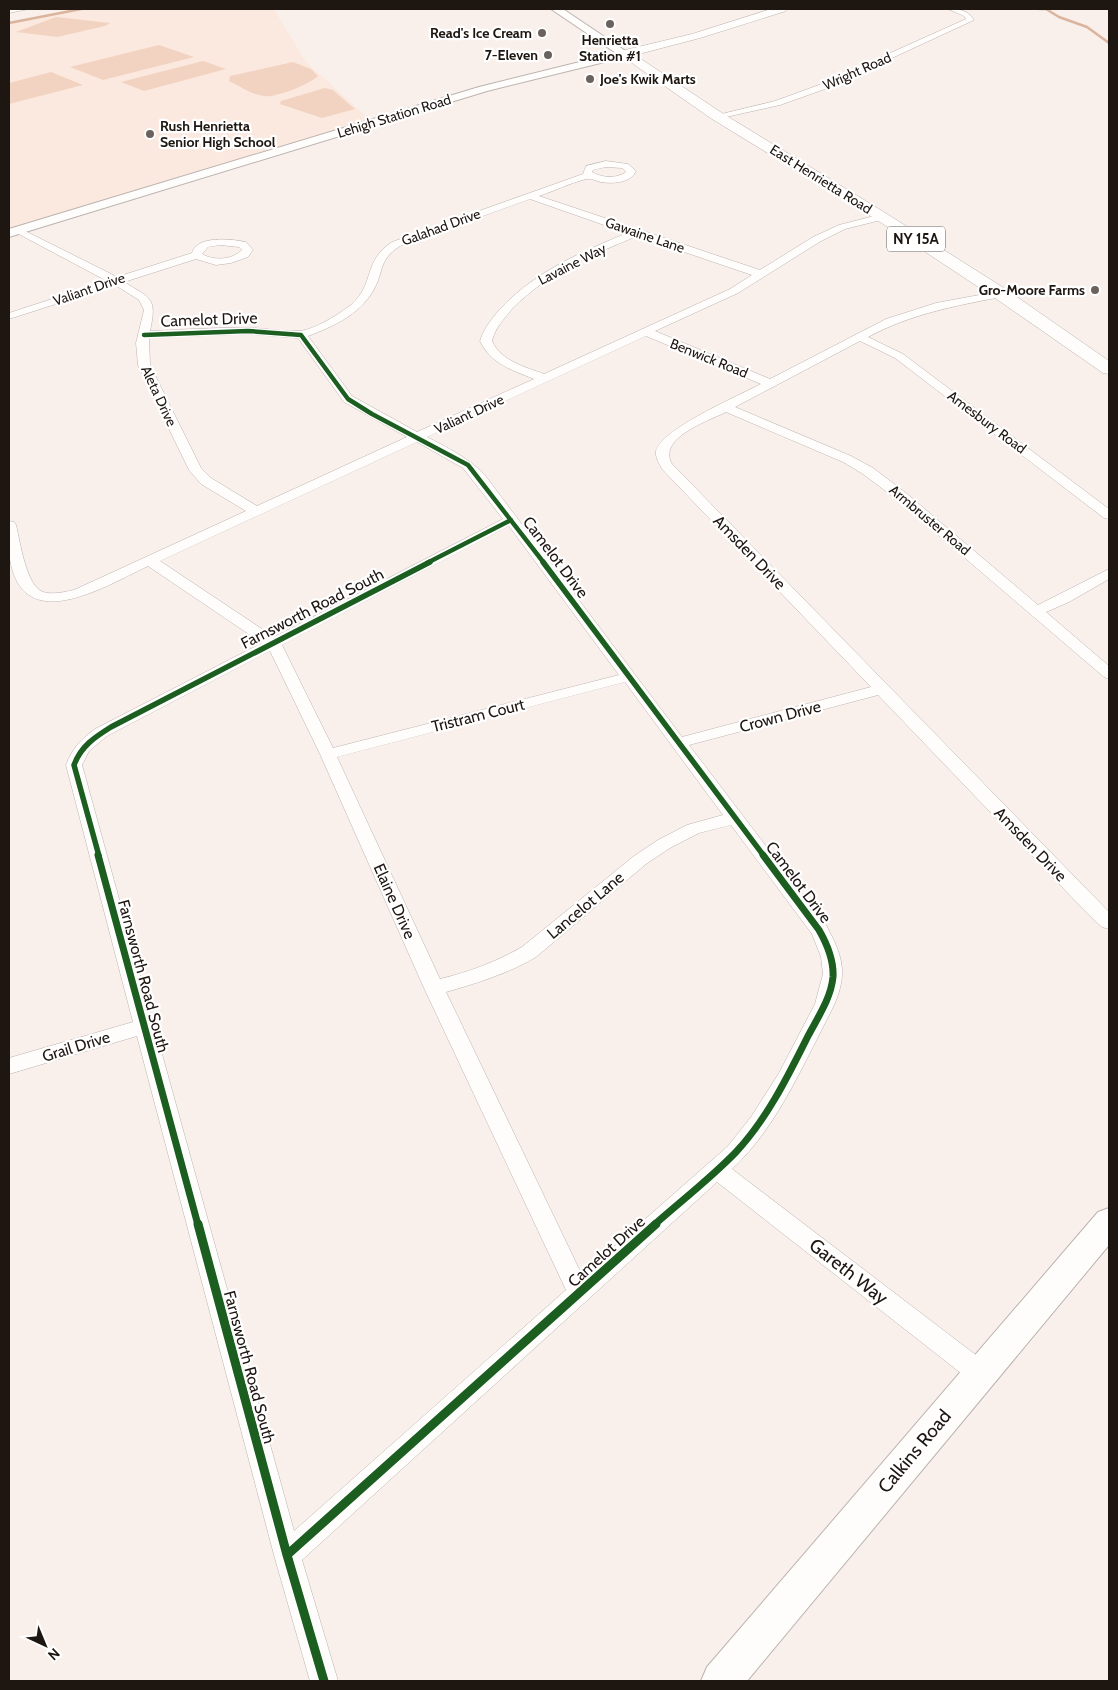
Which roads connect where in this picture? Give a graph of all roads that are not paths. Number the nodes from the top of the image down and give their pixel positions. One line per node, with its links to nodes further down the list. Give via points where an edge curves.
1 (25, 9): 5 (street)
2 (556, 9): 6 (main road, East Henrietta Road / NY 15A)
3 (782, 9): 6 (main road, Lehigh Station Road)
4 (951, 9): 7 (street, Wright Road, via 967,15 970,20 822,87 777,103)
5 (9, 11)
6 (625, 54): 7 (main road, East Henrietta Road / NY 15A); 11 (main road, Lehigh Station Road, via 483,89)
7 (717, 116): 10 (main road, East Henrietta Road / NY 15A)
8 (589, 175): 9 (street, Galahad Drive)
9 (530, 196): 12 (street, Gawaine Lane); 20 (street, Galahad Drive, via 388,248 378,258 367,292 360,300 335,319)
10 (882, 217): 14 (street, Valiant Drive, via 842,227); 16 (main road, East Henrietta Road / NY 15A)
11 (13, 232): 15 (street, Aleta Drive)
12 (637, 232): 14 (street, Gawaine Lane); 23 (street, Lavaine Way, via 541,277 514,301 491,329 486,341 493,353)
13 (197, 254): 15 (street, Valiant Drive)
14 (760, 274): 18 (street, Valiant Drive)
15 (114, 280): 17 (street, Valiant Drive); 19 (street, Aleta Drive, via 137,294 146,304 149,310)
16 (1001, 294): 21 (street, Amsden Drive, via 920,310); 22 (main road, East Henrietta Road / NY 15A)
17 (9, 316)
18 (646, 332): 23 (street, Valiant Drive); 24 (street, Benwick Road)
19 (144, 335): 20 (street, Camelot Drive, via 248,331); 27 (street, Aleta Drive, via 144,365 195,470 206,481)
20 (301, 335): 26 (street, Camelot Drive, via 348,399)
21 (860, 337): 24 (street, Amsden Drive); 28 (street, Amesbury Road, via 899,356)
22 (1109, 369)
23 (546, 379): 26 (street, Valiant Drive)
24 (771, 384): 25 (street, Amsden Drive)
25 (725, 407): 33 (street, Armbruster Road, via 847,458 868,471); 37 (street, Amsden Drive, via 665,442 661,453 664,462)
26 (418, 438): 27 (street, Valiant Drive); 29 (street, Camelot Drive, via 468,465)
27 (256, 511): 31 (street, Valiant Drive)
28 (1109, 515)
29 (512, 520): 34 (street, Farnsworth Road South); 36 (street, Camelot Drive)
30 (9, 525): 31 (street, Valiant Drive, via 27,587 38,595 58,597 79,593)
31 (150, 561): 34 (street)
32 (1109, 573): 33 (street)
33 (1037, 611): 35 (street, Armbruster Road)
34 (274, 644): 39 (street, Elaine Drive); 43 (street, Farnsworth Road South, via 100,734 75,758 77,782)
35 (1109, 674)
36 (628, 677): 38 (street, Camelot Drive); 39 (street, Tristram Court)
37 (882, 689): 38 (street, Crown Drive); 41 (street, Amsden Drive)
38 (678, 743): 40 (street, Camelot Drive)
39 (328, 754): 42 (street, Elaine Drive)
40 (734, 818): 42 (street, Lancelot Lane, via 693,830 664,844 512,963); 45 (street, Camelot Drive, via 819,930 832,960 833,974 828,996 777,1098 752,1134)
41 (1109, 922)
42 (434, 988): 47 (street, Elaine Drive)
43 (144, 1026): 44 (street, Grail Drive); 49 (street, Farnsworth Road South)
44 (9, 1066)
45 (718, 1170): 47 (street, Camelot Drive); 48 (street, Gareth Way)
46 (1109, 1222): 48 (main road, Calkins Road)
47 (580, 1294): 49 (street, Camelot Drive)
48 (980, 1373): 51 (main road, Calkins Road)
49 (287, 1555): 50 (street, Farnsworth Road South)
50 (324, 1681)
51 (721, 1681)

